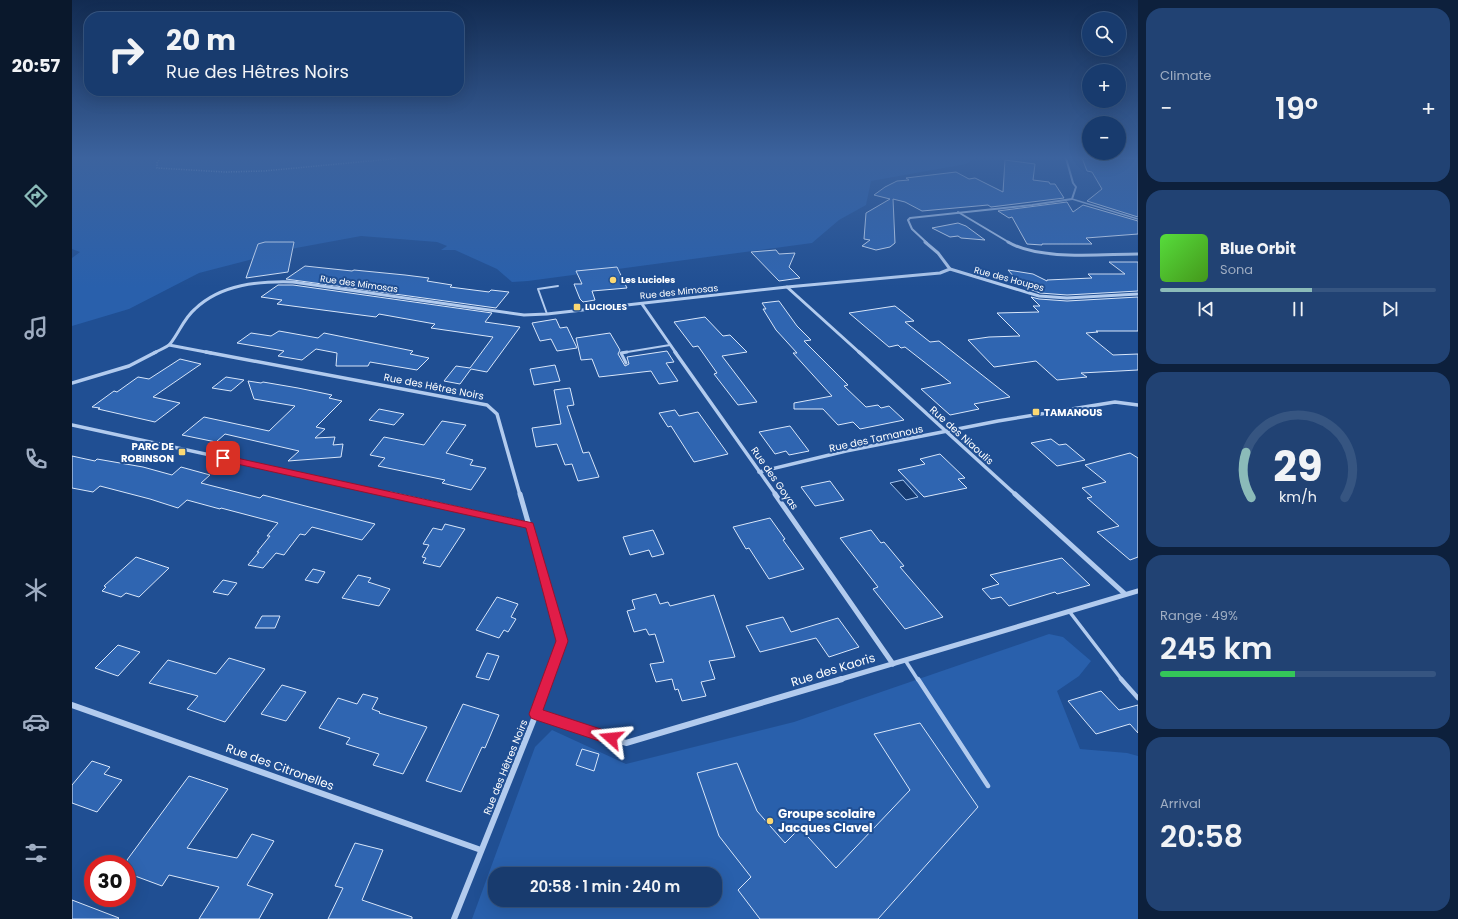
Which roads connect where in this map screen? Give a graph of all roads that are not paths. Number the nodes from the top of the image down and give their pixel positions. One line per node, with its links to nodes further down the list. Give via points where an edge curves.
1 (1062, 201): 3 (street)
2 (1079, 201): 4 (lane)
3 (958, 212): 5 (street, via 1018,248 1058,255); 6 (street, via 908,220 912,230 935,250)
4 (1138, 218)
5 (1138, 254)
6 (950, 269): 8 (street, Rue des Mimosas, via 940,273); 9 (street, Rue des Houpes, via 1039,296 1067,298)
7 (558, 286): 11 (lane, via 538,289)
8 (787, 287): 10 (street, Rue des Mimosas); 18 (street, Rue des Niaoulis)
9 (1138, 294)
10 (642, 304): 11 (street, Rue des Mimosas); 13 (street, Rue des Goyas)
11 (548, 314): 12 (street, Rue des Mimosas, via 524,315 298,282 268,281 235,287 214,295 194,310)
12 (169, 345): 15 (street, Rue des Mimosas, via 128,366); 20 (street, Rue des Hêtres Noirs, via 487,405 497,414)
13 (670, 345): 14 (lane, via 621,353); 19 (street, Rue des Goyas)
14 (626, 363)
15 (72, 383)
16 (1138, 405): 18 (street, Rue des Tamanous, via 1115,402)
17 (72, 425): 20 (street)
18 (946, 432): 19 (street, Rue des Tamanous, via 846,451); 22 (street, Rue des Niaoulis)
19 (759, 472): 25 (street, Rue des Goyas)
20 (530, 526): 28 (street, Rue des Hêtres Noirs, via 562,641)
21 (1138, 590): 22 (street, Rue des Kaoris)
22 (1126, 594): 23 (street, Rue des Kaoris)
23 (1069, 611): 24 (street, Rue des Kaoris); 26 (lane)
24 (905, 660): 25 (street, Rue des Kaoris); 29 (lane)
25 (893, 664): 28 (street, Rue des Kaoris, via 626,743)
26 (1138, 698)
27 (72, 705): 30 (street, Rue des Citronelles)
28 (536, 714): 30 (street, Rue des Hêtres Noirs)
29 (988, 786)
30 (481, 850): 31 (street, Rue des Hêtres Noirs)
31 (454, 919)

